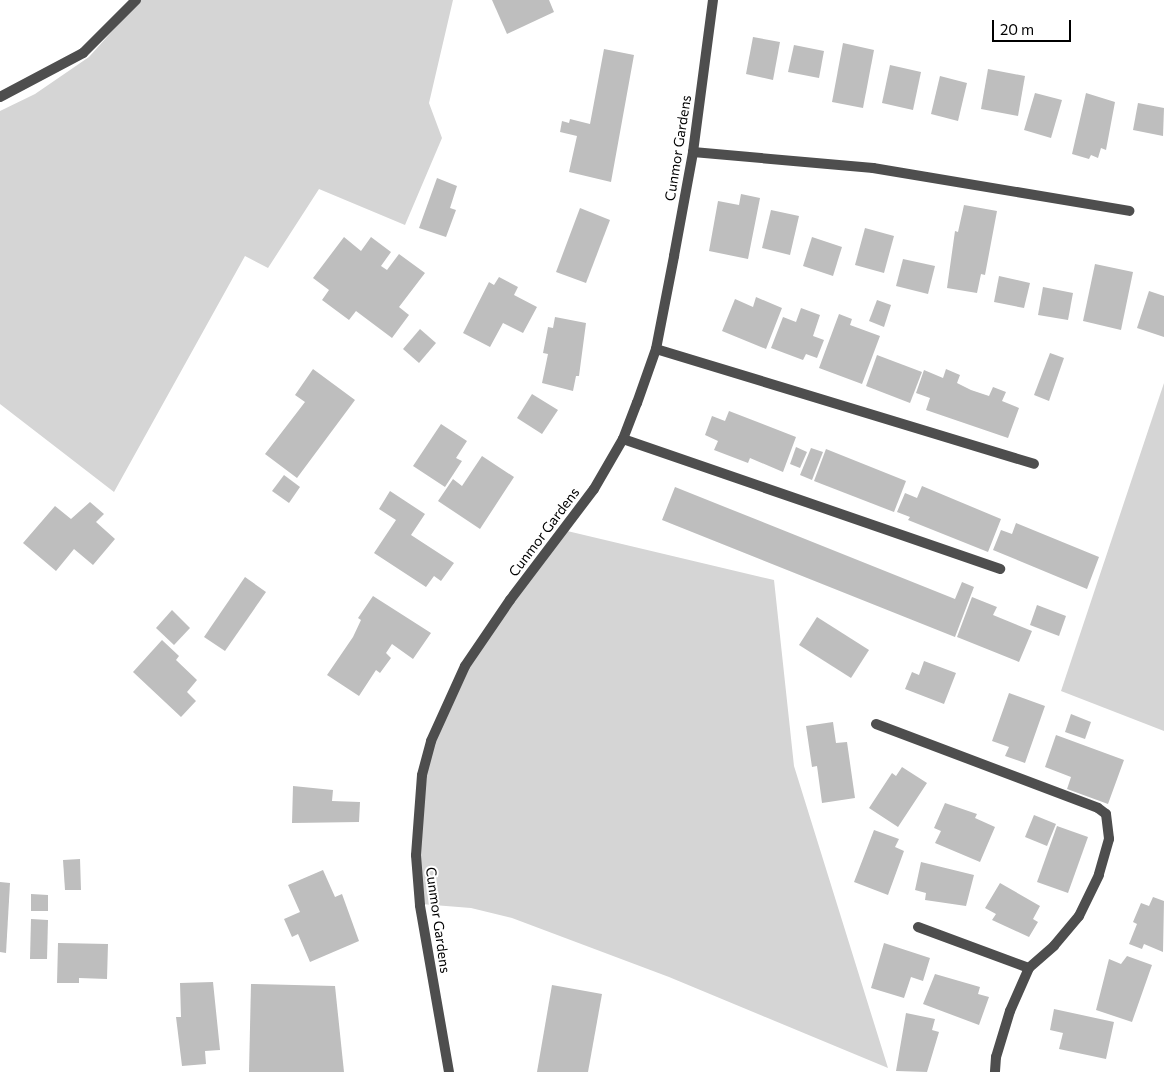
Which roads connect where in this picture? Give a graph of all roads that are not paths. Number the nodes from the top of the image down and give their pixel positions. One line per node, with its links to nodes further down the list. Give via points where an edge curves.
1 (136, 0): 3 (street, via 83,53)
2 (713, 0): 4 (street, Cunmor Gardens)
3 (0, 97)
4 (692, 152): 5 (street, via 874,168); 6 (street, Cunmor Gardens)
5 (1129, 211)
6 (656, 350): 7 (street, Cunmor Gardens); 8 (street)
7 (623, 439): 9 (street); 13 (street, Cunmor Gardens, via 594,489 510,600 465,666 430,741 422,775 416,856 420,905)
8 (1034, 464)
9 (1000, 568)
10 (876, 724): 12 (street, via 1098,808 1106,814 1110,826 1106,856 1083,908 1054,946)
11 (918, 927): 12 (street)
12 (1029, 968): 14 (street, via 1010,1011)
13 (449, 1072)
14 (995, 1072)

